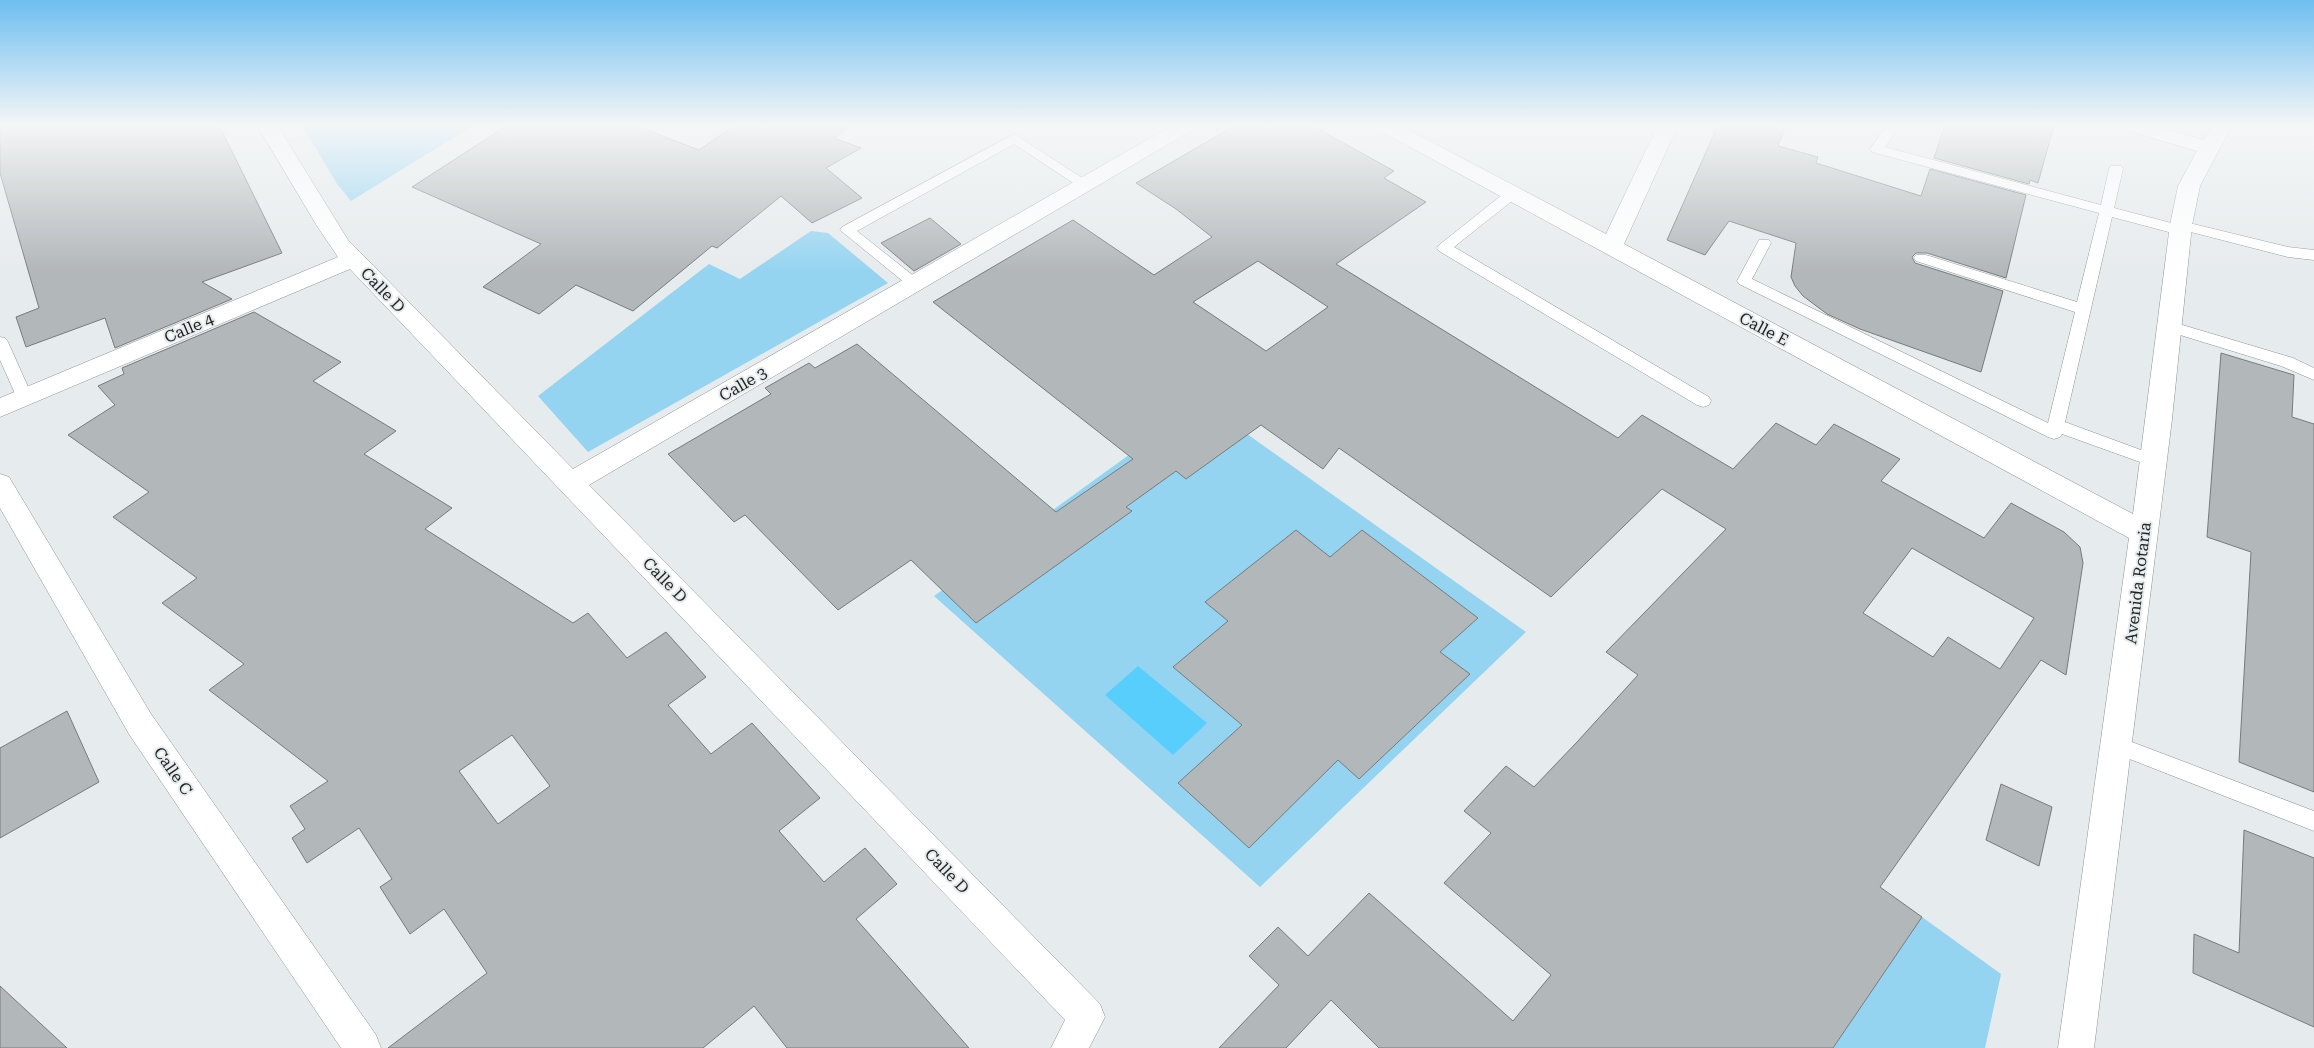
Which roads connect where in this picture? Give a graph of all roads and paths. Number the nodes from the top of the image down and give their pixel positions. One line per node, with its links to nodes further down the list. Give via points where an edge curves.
1 (297, 174): 18 (street, Calle D, via 328,226)
2 (949, 174): 19 (lane, via 847,230)
3 (1069, 174): 10 (lane)
4 (1105, 174): 10 (street, Calle 3)
5 (1475, 174): 11 (street, Calle E)
6 (1645, 174): 15 (street)
7 (1965, 174): 12 (lane)
8 (2115, 174): 12 (lane)
9 (2196, 174): 13 (street, Avenida Rotaria)
10 (1086, 185): 19 (street, Calle 3)
11 (1512, 194): 15 (street, Calle E); 25 (lane, via 1444,248)
12 (2106, 211): 13 (lane); 20 (lane)
13 (2180, 228): 16 (lane); 21 (street, Avenida Rotaria)
14 (1764, 243): 27 (lane, via 1744,281 2054,433)
15 (1611, 247): 31 (street, Calle E)
16 (2314, 255)
17 (1921, 258): 20 (lane)
18 (353, 259): 24 (street, Calle 4); 29 (street, Calle D)
19 (915, 284): 29 (street, Calle 3)
20 (2083, 309): 27 (lane)
21 (2169, 326): 23 (lane, via 2287,362); 28 (street, Avenida Rotaria)
22 (0, 342): 24 (lane)
23 (2314, 374)
24 (25, 398): 26 (street, Calle 4)
25 (1703, 402)
26 (0, 408)
27 (2055, 425): 28 (lane)
28 (2154, 462): 31 (street, Avenida Rotaria)
29 (571, 483): 35 (street, Calle D, via 1087,1017)
30 (0, 484): 34 (street, Calle C, via 140,724)
31 (2144, 533): 32 (street, Avenida Rotaria)
32 (2116, 745): 33 (lane); 36 (street, Avenida Rotaria)
33 (2314, 821)
34 (363, 1048)
35 (1069, 1048)
36 (2076, 1048)

